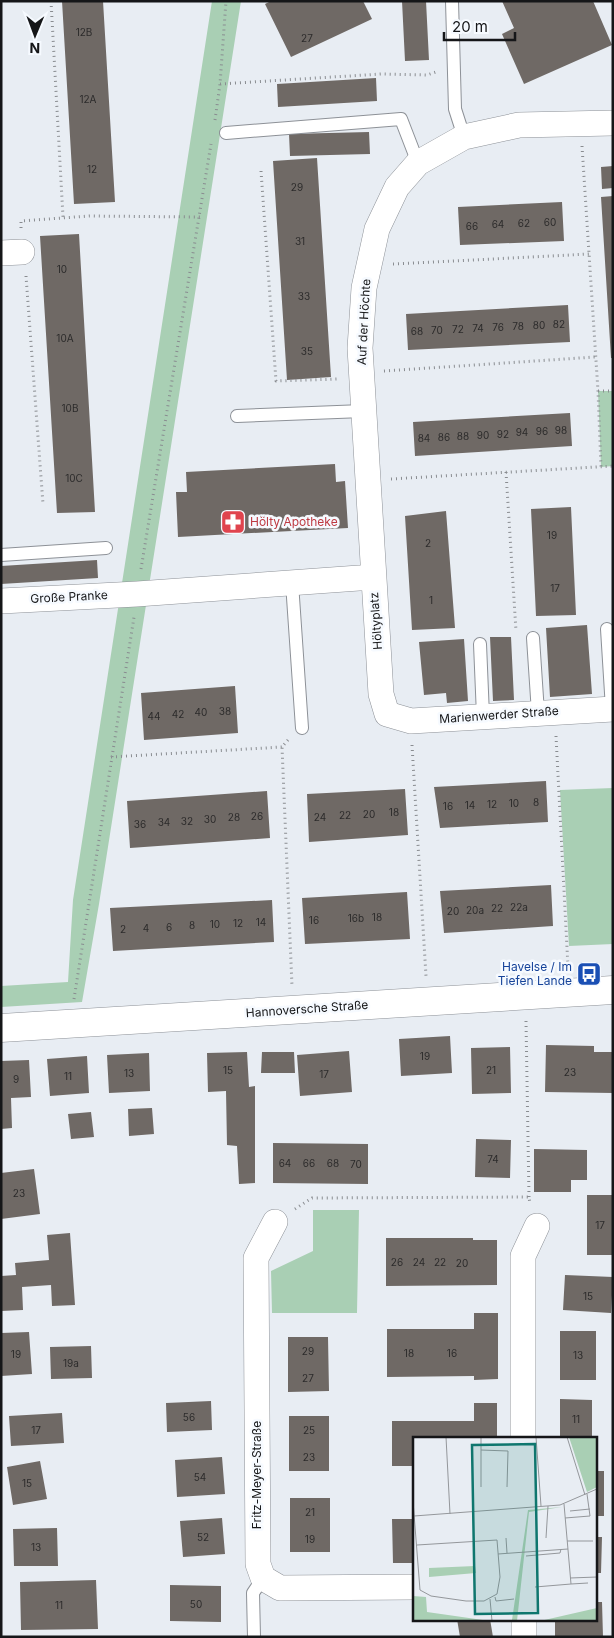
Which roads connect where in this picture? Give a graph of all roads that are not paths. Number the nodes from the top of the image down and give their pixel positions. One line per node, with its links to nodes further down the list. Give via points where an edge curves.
1 (452, 1): 4 (lane, via 455,109)
2 (613, 123): 4 (street, Auf der Höchte, via 519,124)
3 (226, 132): 5 (lane, via 401,119)
4 (464, 137): 5 (street, Auf der Höchte)
5 (418, 163): 6 (street, Auf der Höchte, via 396,187 377,228 368,266 360,348)
6 (363, 411): 7 (lane); 10 (street, Auf der Höchte)
7 (237, 416)
8 (106, 548): 9 (lane)
9 (1, 555)
10 (373, 577): 11 (street, Höltyplatz); 20 (street, Höltyplatz, via 381,694)
11 (292, 583): 12 (street, Höltyplatz); 21 (lane)
12 (137, 594): 13 (street, Große Pranke)
13 (1, 601)
14 (607, 629): 17 (lane)
15 (533, 638): 18 (lane)
16 (480, 644): 19 (lane)
17 (612, 709): 18 (street, Marienwerder Straße)
18 (547, 712): 19 (street, Marienwerder Straße)
19 (483, 716): 20 (street, Marienwerder Straße)
20 (399, 717)
21 (302, 728)
22 (613, 990): 23 (street, Hannoversche Straße)
23 (1, 1028)
24 (275, 1222): 27 (street, Fritz-Meyer-Straße, via 256,1258 258,1564)
25 (537, 1226): 26 (street, via 523,1256)
26 (523, 1437)
27 (263, 1578): 28 (street, via 280,1588); 30 (lane, via 253,1593)
28 (413, 1587)
29 (524, 1620): 31 (street)
30 (254, 1637)
31 (524, 1637)

